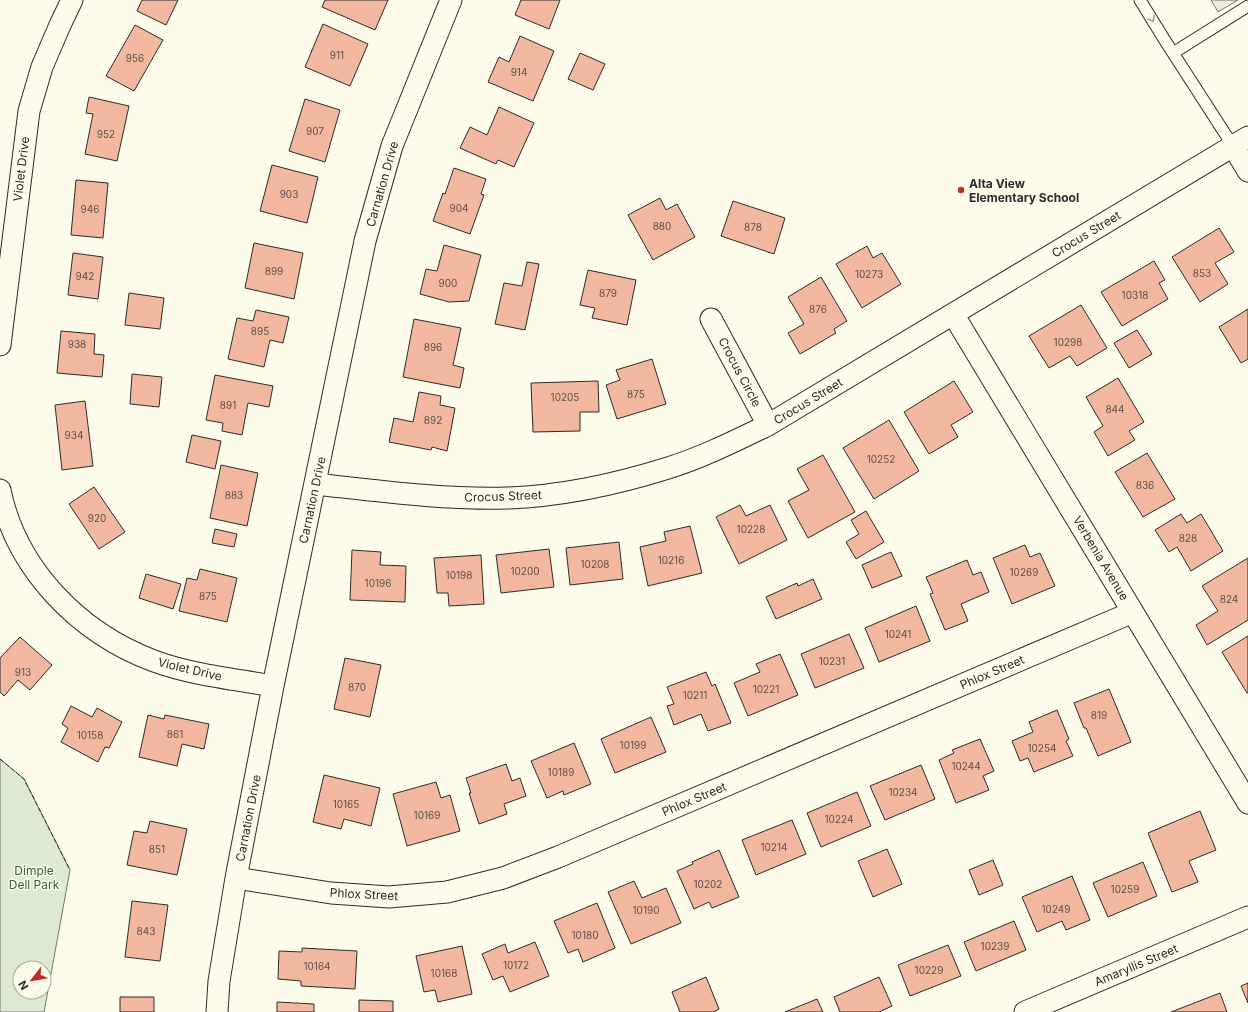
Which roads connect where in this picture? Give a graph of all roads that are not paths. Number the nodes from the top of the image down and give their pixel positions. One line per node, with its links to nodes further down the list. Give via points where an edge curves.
1 (72, 0): 10 (street, Violet Drive, via 42,67 29,110)
2 (451, 0): 12 (street, Carnation Drive, via 392,146 366,241)
3 (1140, 0): 5 (lane, one-way to 5)
4 (1248, 6): 5 (lane)
5 (1174, 53): 6 (lane)
6 (1241, 142): 7 (street); 8 (street, Crocus Street)
7 (1248, 171)
8 (953, 314): 11 (street, Crocus Street); 14 (street, Verbenia Avenue)
9 (711, 319): 11 (street, Crocus Circle)
10 (0, 345)
11 (768, 425): 12 (street, Crocus Street, via 722,447 668,468 560,493 508,498 438,497)
12 (315, 484): 15 (street, Carnation Drive)
13 (0, 490): 15 (street, Violet Drive, via 4,509 24,554 52,593 84,622 118,645 155,661 185,670)
14 (1133, 612): 16 (street, Verbenia Avenue); 17 (street, Phlox Street, via 558,857 503,878 447,892 389,897 331,892)
15 (273, 686): 17 (street, Carnation Drive)
16 (1248, 803)
17 (236, 878): 19 (street, Carnation Drive, via 218,980)
18 (1248, 917): 20 (street, Amaryllis Street)
19 (217, 1012)
20 (1025, 1012)

